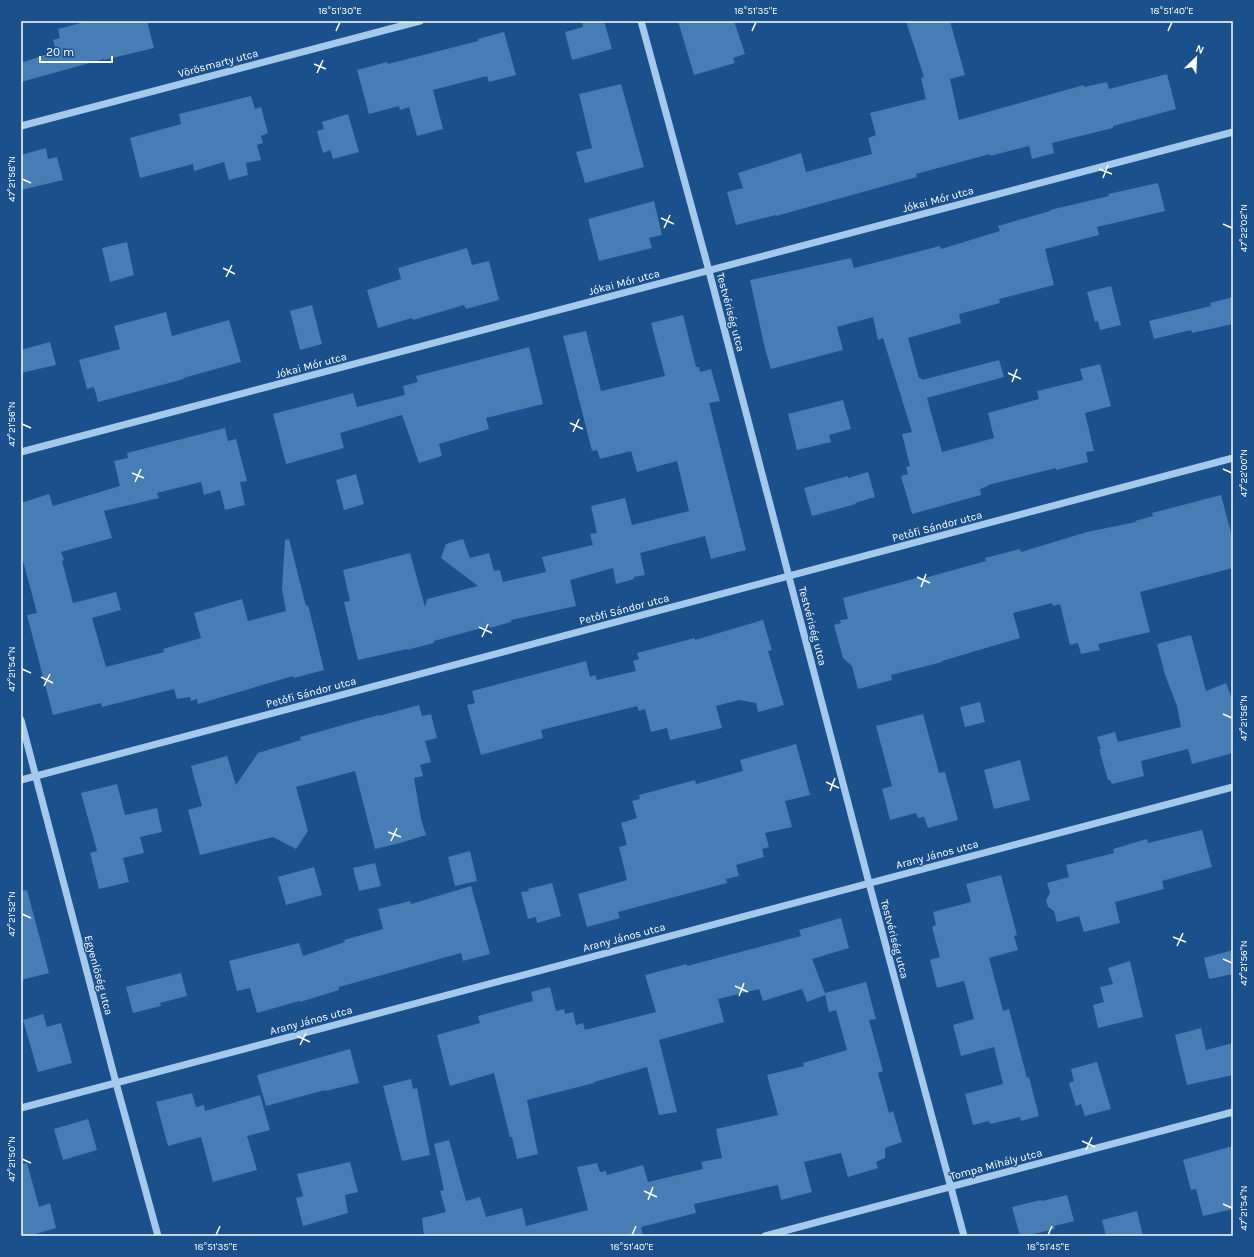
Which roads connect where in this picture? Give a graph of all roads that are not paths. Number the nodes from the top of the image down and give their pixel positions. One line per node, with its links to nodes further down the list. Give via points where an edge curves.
1 (420, 21): 3 (street, Vörösmarty utca)
2 (642, 21): 5 (street, Testvériség utca)
3 (21, 126)
4 (1233, 132): 5 (street, Jókai Mór utca)
5 (709, 271): 6 (street, Jókai Mór utca); 8 (street, Testvériség utca)
6 (21, 452)
7 (1233, 458): 8 (street, Petőfi Sándor utca)
8 (789, 576): 10 (street, Petőfi Sándor utca); 13 (street, Testvériség utca)
9 (21, 720): 10 (street, Egyenlőség utca)
10 (36, 776): 11 (street, Petőfi Sándor utca); 14 (street, Egyenlőség utca)
11 (21, 780)
12 (1233, 786): 13 (street, Arany János utca)
13 (869, 883): 14 (street, Arany János utca); 17 (street, Testvériség utca)
14 (116, 1083): 15 (street, Arany János utca); 18 (street, Egyenlőség utca)
15 (21, 1108)
16 (1233, 1112): 17 (street, Tompa Mihály utca)
17 (951, 1187): 19 (street, Tompa Mihály utca); 20 (street, Testvériség utca)
18 (158, 1236)
19 (765, 1236)
20 (964, 1236)

